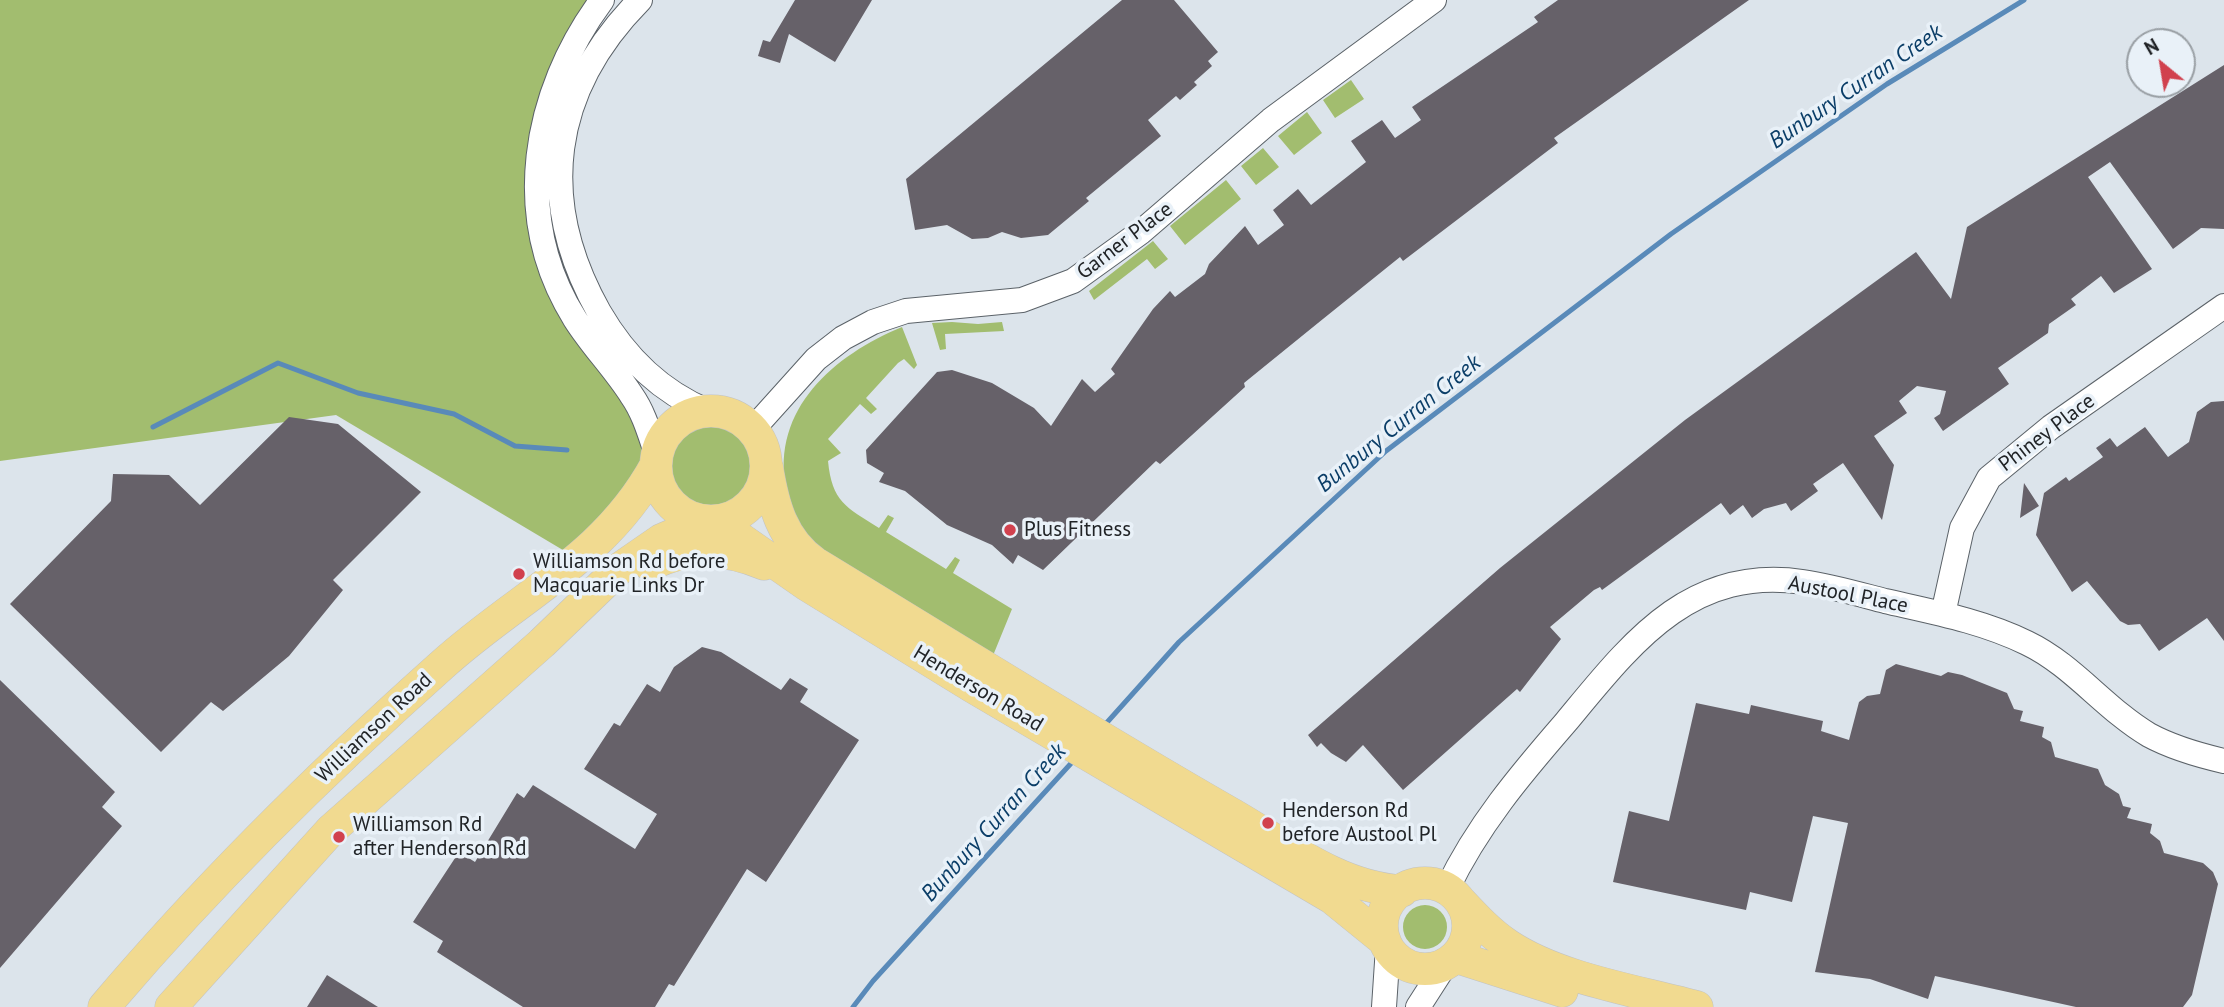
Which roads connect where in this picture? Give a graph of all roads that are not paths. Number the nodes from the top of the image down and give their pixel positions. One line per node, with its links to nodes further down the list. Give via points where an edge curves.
1 (602, 0): 7 (street, via 565,57 551,93 538,158 536,202 558,286 574,317 634,398)
2 (640, 0): 5 (street, via 613,27 578,86 562,149 561,209 575,266 625,350 667,391)
3 (1434, 0): 6 (street, Garner Place, via 1271,120 1141,232 1073,281 1022,300 906,311 873,322 816,359)
4 (2224, 306): 11 (street, Phiney Place, via 2051,427 1989,478 1962,528)
5 (707, 411): 6 (main road, via 727,413); 7 (main road, via 679,421 665,436)
6 (753, 429): 8 (main road, via 764,446)
7 (656, 460): 9 (main road, via 659,485 669,502 685,515); 20 (main road, Williamson Road, via 628,511 603,537 444,663 284,812 176,922)
8 (767, 467): 9 (main road, via 763,487 752,504 735,516); 13 (main road, Henderson Road, via 784,530 805,556)
9 (710, 521): 10 (main road, Henderson Road); 12 (main road, via 637,554)
10 (807, 585): 12 (main road, via 749,558 705,550 682,552 628,577); 13 (main road, Henderson Road)
11 (1943, 614): 14 (street, Austool Place, via 2027,643 2148,734 2171,746); 17 (street, Austool Place, via 1793,581 1740,584 1688,601 1635,641 1515,781 1466,849)
12 (541, 643): 21 (main road, via 331,830)
13 (982, 678): 15 (main road, Henderson Road)
14 (2224, 761)
15 (1186, 801): 16 (main road, Henderson Road, via 1348,880); 18 (main road, Henderson Road, via 1332,898)
16 (1402, 891): 17 (main road, via 1424,884); 18 (main road, via 1385,910 1382,929)
17 (1453, 895): 19 (main road, via 1467,917 1468,929 1463,947); 25 (main road, via 1492,933 1535,960)
18 (1386, 944): 19 (main road, via 1395,958 1413,968 1432,969); 22 (street)
19 (1450, 961): 23 (street); 24 (main road)
20 (104, 1007)
21 (171, 1007)
22 (1384, 1007)
23 (1418, 1007)
24 (1614, 1007)
25 (1697, 1007)

